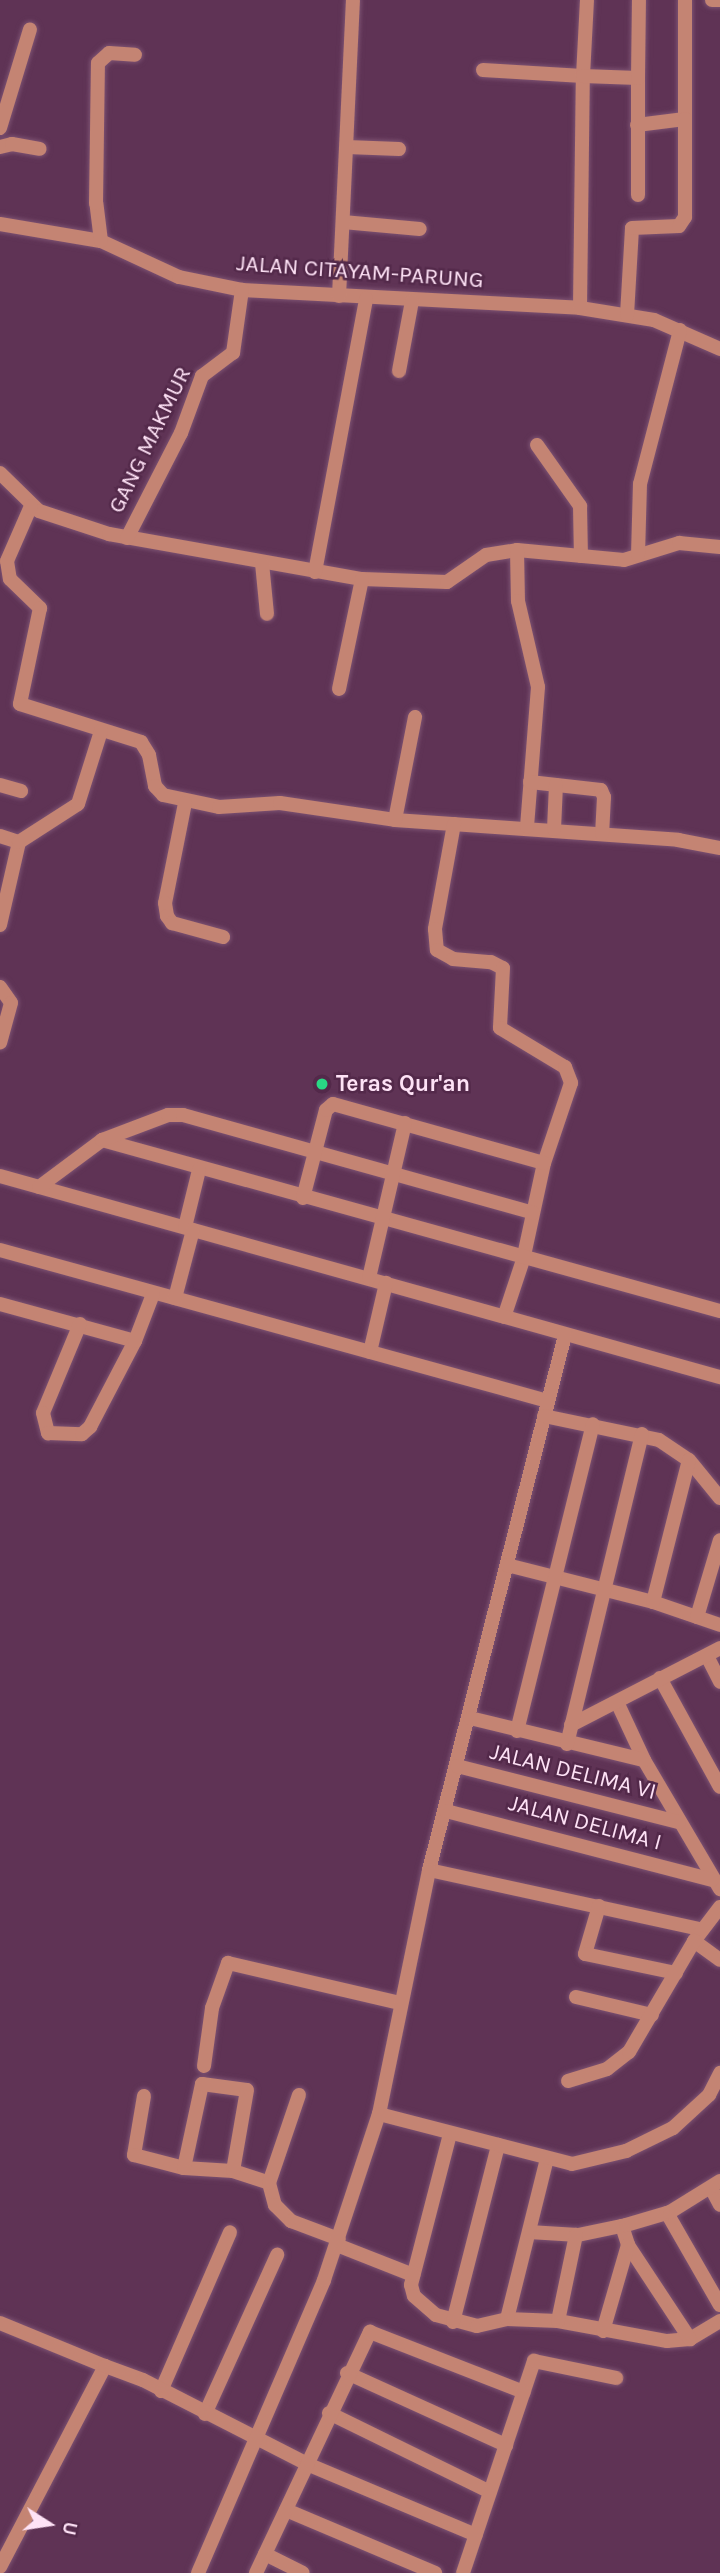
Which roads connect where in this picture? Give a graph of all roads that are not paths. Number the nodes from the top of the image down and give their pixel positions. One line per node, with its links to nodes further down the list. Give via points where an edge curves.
1 (353, 0): 16 (street)
2 (587, 0): 10 (street)
3 (639, 0): 11 (street)
4 (685, 0): 12 (street)
5 (712, 0): 6 (street)
6 (720, 0)
7 (30, 29): 14 (street)
8 (135, 55): 23 (street, via 109,53 98,63 96,202)
9 (483, 70): 10 (street)
10 (583, 76): 11 (street); 28 (street)
11 (638, 78): 13 (street)
12 (685, 119): 13 (street); 29 (street, via 685,217 679,226 632,228)
13 (637, 125): 19 (street)
14 (0, 128)
15 (0, 147): 17 (street, via 12,144)
16 (347, 147): 18 (street); 20 (street)
17 (40, 149)
18 (400, 149)
19 (638, 195)
20 (343, 222): 22 (street); 25 (street)
21 (0, 224): 23 (street, JALAN CITAYAM-PARUNG)
22 (420, 229)
23 (102, 241): 24 (street, JALAN CITAYAM-PARUNG, via 179,277)
24 (242, 290): 25 (street, JALAN CITAYAM-PARUNG); 36 (street, GANG MAKMUR, via 233,353 202,376 174,449)
25 (339, 296): 26 (street, JALAN CITAYAM-PARUNG)
26 (366, 299): 27 (street, JALAN CITAYAM-PARUNG); 42 (street)
27 (412, 301): 28 (street, JALAN CITAYAM-PARUNG); 32 (street)
28 (580, 309): 29 (street, JALAN CITAYAM-PARUNG)
29 (626, 315): 30 (street, JALAN CITAYAM-PARUNG)
30 (680, 330): 31 (street, JALAN CITAYAM-PARUNG); 39 (street, via 640,484)
31 (720, 349)
32 (399, 371)
33 (537, 445): 40 (street, via 580,506)
34 (0, 473): 35 (street)
35 (31, 506): 36 (street); 47 (street, via 7,561 10,579 40,608 20,704)
36 (127, 538): 41 (street)
37 (720, 547): 39 (street, via 680,543)
38 (517, 550): 40 (street); 43 (street, via 486,555 447,582); 48 (street, via 518,601 538,687)
39 (638, 555): 40 (street, via 624,560)
40 (581, 556)
41 (262, 563): 42 (street); 44 (street, via 261,595)
42 (316, 572): 43 (street)
43 (362, 579): 45 (street)
44 (267, 614)
45 (339, 689)
46 (415, 717): 53 (street)
47 (101, 731): 52 (street, via 141,742 157,790); 59 (street, via 78,804)
48 (530, 782): 50 (street); 55 (street)
49 (0, 785): 51 (street)
50 (556, 785): 56 (street); 57 (street, via 603,792)
51 (21, 791)
52 (186, 803): 53 (street, via 280,803); 63 (street, via 165,903 167,916 172,923)
53 (395, 820): 54 (street)
54 (454, 824): 55 (street); 69 (street, via 435,943 439,953 453,959 491,962 503,968 500,1028 565,1067 570,1075)
55 (527, 827): 56 (street)
56 (554, 829): 57 (street)
57 (602, 834): 60 (street)
58 (0, 836): 59 (street)
59 (19, 842): 61 (street)
60 (720, 848)
61 (4, 886): 62 (street)
62 (0, 925)
63 (223, 937)
64 (0, 987): 65 (street, via 10,1003)
65 (0, 1042)
66 (405, 1124): 68 (street, via 332,1104 326,1110); 69 (street); 71 (street)
67 (102, 1140): 68 (street, via 168,1115 183,1115); 70 (street); 73 (street)
68 (315, 1150): 71 (street); 74 (street)
69 (544, 1163): 75 (street)
70 (199, 1170): 74 (street); 77 (street)
71 (395, 1171): 75 (street); 76 (street)
72 (0, 1176): 73 (street)
73 (39, 1186): 77 (street)
74 (303, 1198): 76 (street)
75 (533, 1213): 79 (street)
76 (384, 1220): 79 (street); 80 (street)
77 (189, 1228): 80 (street); 83 (street)
78 (0, 1250): 82 (street)
79 (523, 1260): 85 (street); 86 (street)
80 (369, 1278): 81 (street)
81 (386, 1283): 86 (street); 90 (street)
82 (153, 1294): 83 (street); 89 (street)
83 (176, 1298): 90 (street)
84 (0, 1304): 87 (street)
85 (720, 1311)
86 (504, 1317): 88 (street)
87 (80, 1324): 89 (street); 89 (street, via 43,1413 48,1433 82,1434 90,1427)
88 (565, 1335): 91 (street); 92 (street)
89 (135, 1341)
90 (370, 1352): 92 (street)
91 (720, 1377)
92 (548, 1401): 93 (street)
93 (544, 1416): 94 (street); 99 (street)
94 (593, 1423): 95 (street); 100 (street)
95 (642, 1434): 96 (street); 101 (street)
96 (689, 1460): 97 (street); 102 (street)
97 (720, 1498)
98 (720, 1540): 103 (street)
99 (508, 1564): 100 (street); 110 (street)
100 (554, 1578): 101 (street); 112 (street)
101 (603, 1590): 102 (street); 111 (street)
102 (653, 1602): 103 (street)
103 (697, 1616): 104 (street)
104 (720, 1625)
105 (720, 1648): 106 (street)
106 (707, 1656): 107 (street); 108 (street)
107 (660, 1678): 109 (street); 116 (street)
108 (720, 1682)
109 (617, 1702): 111 (street); 114 (street)
110 (470, 1718): 112 (street); 115 (street)
111 (571, 1725): 113 (street)
112 (517, 1731): 113 (street)
113 (567, 1744): 114 (street)
114 (644, 1760): 118 (street)
115 (457, 1766): 117 (street); 118 (street, JALAN DELIMA VI)
116 (720, 1787)
117 (446, 1811): 119 (street); 120 (street, JALAN DELIMA I)
118 (679, 1822): 120 (street)
119 (429, 1870): 121 (street); 127 (street)
120 (716, 1884)
121 (600, 1906): 123 (street); 125 (street, via 585,1954)
122 (720, 1907): 123 (street)
123 (697, 1935): 124 (street); 125 (street)
124 (720, 1960)
125 (676, 1973): 128 (street)
126 (576, 1997): 128 (street)
127 (400, 2003): 129 (street, via 228,1962 215,1997); 135 (street)
128 (652, 2015): 131 (street, via 622,2060 607,2070)
129 (204, 2066)
130 (720, 2073): 134 (street)
131 (568, 2081)
132 (299, 2095): 141 (street)
133 (144, 2096): 139 (street, via 134,2155)
134 (715, 2098): 138 (street, via 673,2128 626,2151 572,2164)
135 (379, 2114): 136 (street); 149 (street)
136 (450, 2134): 137 (street); 152 (street)
137 (498, 2145): 138 (street); 157 (street)
138 (547, 2158): 147 (street)
139 (184, 2168): 140 (street); 140 (street, via 202,2084 247,2090)
140 (233, 2171): 141 (street)
141 (270, 2183): 149 (street, via 275,2205 291,2221)
142 (715, 2185): 143 (street); 144 (street)
143 (720, 2205)
144 (667, 2213): 145 (street); 153 (street)
145 (622, 2226): 148 (street); 150 (street)
146 (230, 2232): 164 (street)
147 (528, 2232): 148 (street); 154 (street)
148 (576, 2235): 155 (street)
149 (337, 2245): 152 (street); 168 (street)
150 (628, 2245): 159 (street); 160 (street)
151 (277, 2255): 167 (street)
152 (413, 2275): 157 (street, via 414,2296)
153 (720, 2305)
154 (508, 2319): 155 (street); 157 (street, via 484,2326)
155 (558, 2321): 159 (street)
156 (720, 2321): 160 (street)
157 (453, 2322)
158 (0, 2323): 161 (street)
159 (603, 2332): 160 (street, via 667,2342)
160 (690, 2339)
161 (105, 2366): 164 (street); 175 (street)
162 (347, 2374): 165 (street, via 365,2338 377,2332); 166 (street); 169 (street)
163 (616, 2378): 165 (street, via 537,2360)
164 (161, 2391): 167 (street)
165 (524, 2392): 169 (street)
166 (329, 2413): 170 (street); 171 (street)
167 (205, 2414): 168 (street)
168 (257, 2440): 170 (street); 176 (street)
169 (506, 2445): 171 (street)
170 (307, 2464): 172 (street); 173 (street)
171 (490, 2492): 173 (street)
172 (286, 2510): 174 (street); 179 (street)
173 (476, 2535): 180 (street)
174 (265, 2554): 177 (street); 178 (street)
175 (0, 2567)
176 (198, 2573)
177 (256, 2573)
178 (303, 2573)
179 (435, 2573)
180 (464, 2573)

